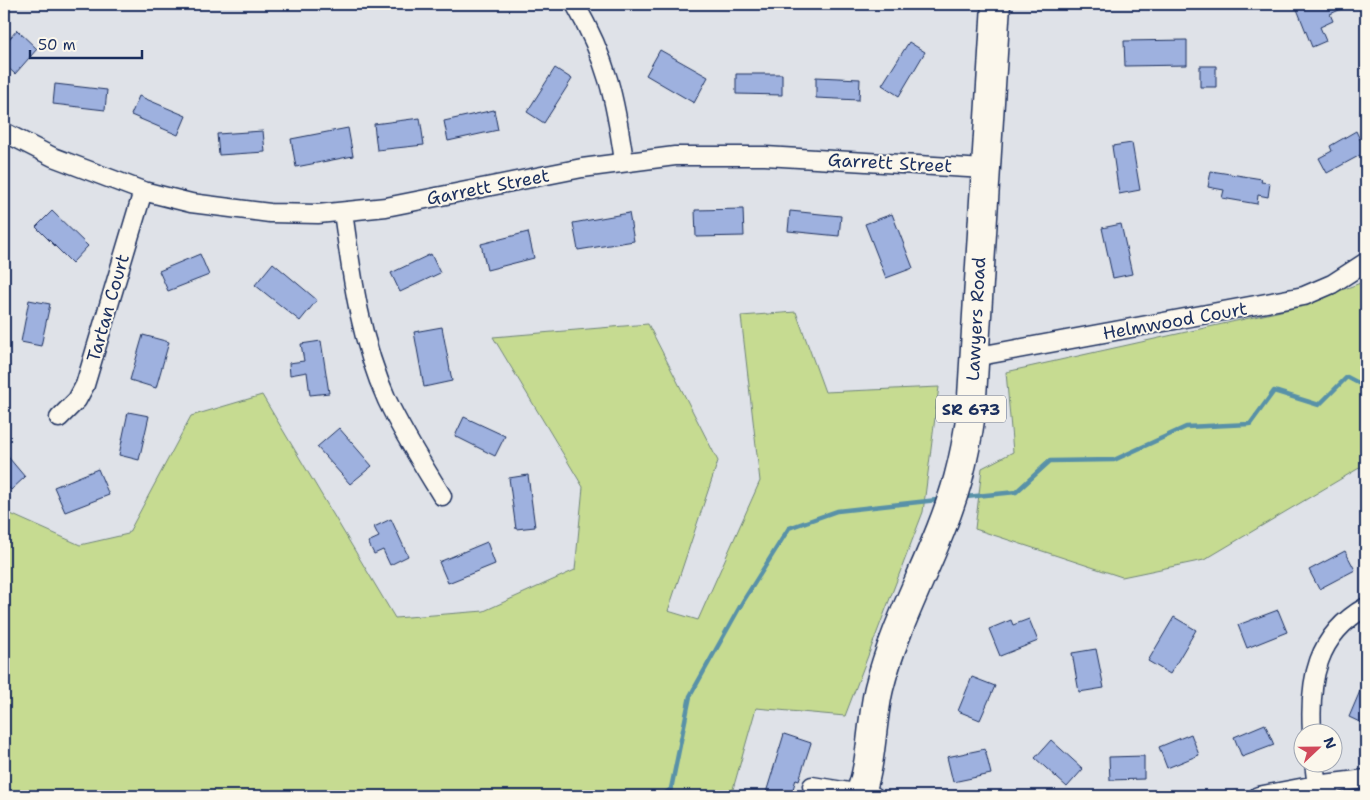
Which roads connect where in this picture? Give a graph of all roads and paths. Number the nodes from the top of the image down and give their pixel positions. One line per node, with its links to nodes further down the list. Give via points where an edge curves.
1 (575, 4): 4 (street, via 603,60 618,118)
2 (996, 4): 5 (main road, Lawyers Road / SR 673)
3 (4, 132): 6 (street, Garrett Street, via 53,157)
4 (624, 161): 5 (street, Garrett Street, via 726,155); 7 (street, Garrett Street, via 386,207)
5 (985, 169): 9 (main road, Lawyers Road / SR 673)
6 (143, 190): 7 (street, Garrett Street, via 225,209 270,213); 10 (street, Tartan Court, via 86,385 77,400)
7 (343, 212): 11 (street, via 354,291 369,352 403,432)
8 (1366, 262): 9 (street, Helmwood Court, via 1332,284 1304,296)
9 (974, 357): 18 (main road, Lawyers Road / SR 673, via 966,449 958,481 884,670 871,727)
10 (59, 418)
11 (442, 496)
12 (1366, 608): 13 (street, via 1347,621 1322,654 1310,692)
13 (1312, 722)
14 (1315, 772): 17 (street)
15 (1366, 779): 17 (street)
16 (812, 786): 18 (street)
17 (1317, 791): 19 (street)
18 (865, 795)
19 (1258, 796)

